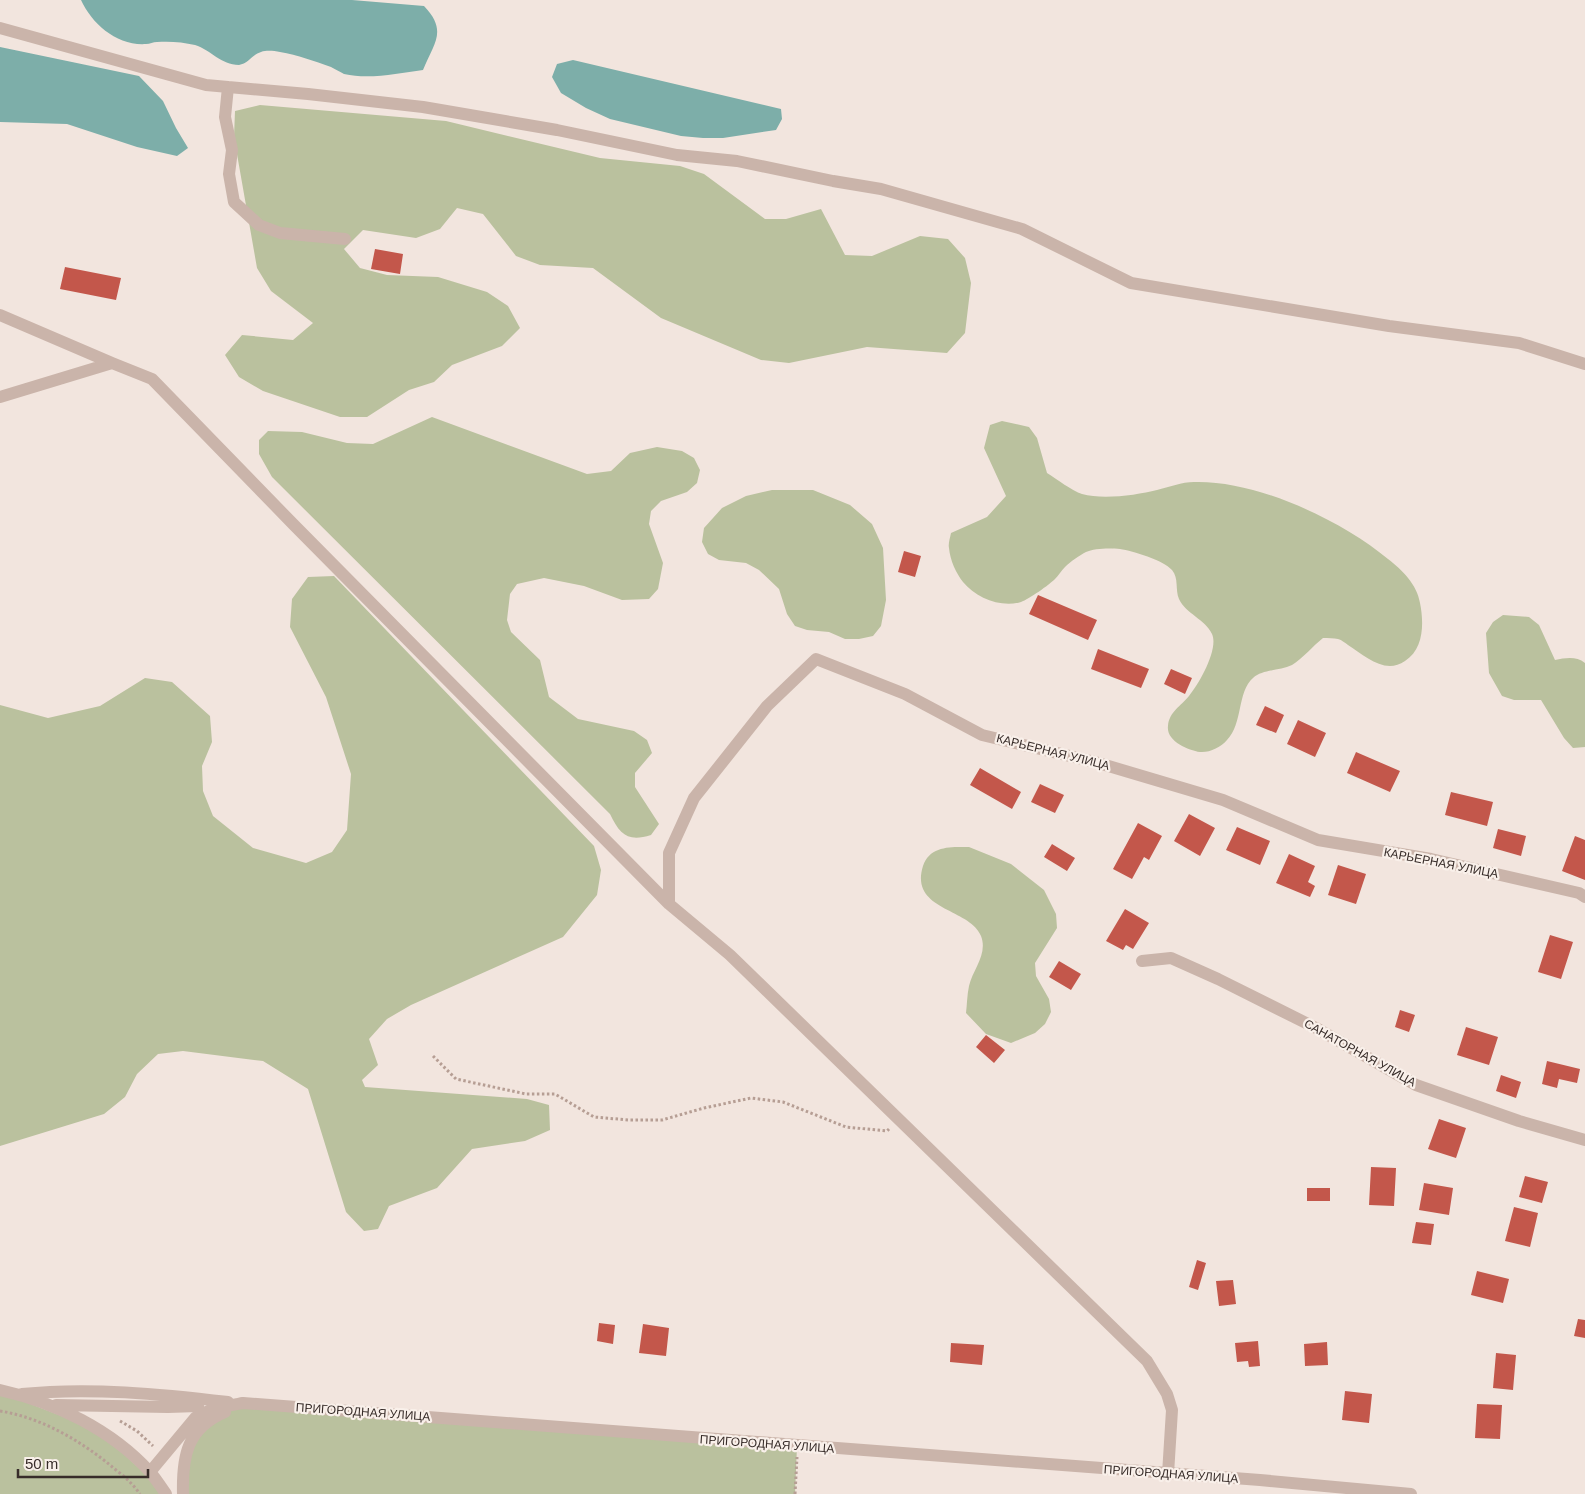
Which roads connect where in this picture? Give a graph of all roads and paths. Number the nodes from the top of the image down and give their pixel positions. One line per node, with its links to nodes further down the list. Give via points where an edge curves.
1 (0, 28): 2 (street, via 206,85)
2 (228, 87): 3 (street, via 225,117 232,150 229,174 234,202 259,225 280,233); 6 (street, via 423,107 880,189 1022,229 1131,284 1389,326 1520,343)
3 (345, 239)
4 (0, 315): 5 (street)
5 (112, 362): 7 (street); 9 (street, via 152,379)
6 (1585, 364)
7 (0, 397)
8 (1585, 896): 9 (street, КАРЬЕРНАЯ УЛИЦА, via 1431,859 1318,840 1223,800 1095,762 982,735 905,694 816,659 766,706 694,798 669,852)
9 (669, 904): 12 (street, via 730,955)
10 (1142, 961): 13 (street, САНАТОРНАЯ УЛИЦА, via 1172,958 1316,1028 1416,1085)
11 (433, 1056): 12 (path, via 456,1079 526,1094 555,1094 594,1117 662,1120 751,1098 784,1102 846,1126 887,1131)
12 (900, 1120): 21 (street, via 1146,1361 1168,1394 1172,1410)
13 (1585, 1140)
14 (0, 1390): 15 (street)
15 (22, 1394): 16 (street, via 57,1391); 17 (street)
16 (243, 1404): 17 (street, via 168,1407); 19 (street, ПРИГОРОДНАЯ УЛИЦА); 20 (street, ПРИГОРОДНАЯ УЛИЦА, via 215,1408 195,1418); 24 (street, via 215,1416 200,1426 193,1436 184,1463)
17 (52, 1405): 20 (street, via 100,1431)
18 (0, 1411): 22 (path, via 17,1414 67,1435 96,1453)
19 (797, 1446): 21 (street, ПРИГОРОДНАЯ УЛИЦА); 25 (path)
20 (150, 1472): 23 (street)
21 (1168, 1474): 26 (street, ПРИГОРОДНАЯ УЛИЦА)
22 (140, 1494)
23 (166, 1494)
24 (183, 1494)
25 (795, 1494)
26 (1412, 1494)

